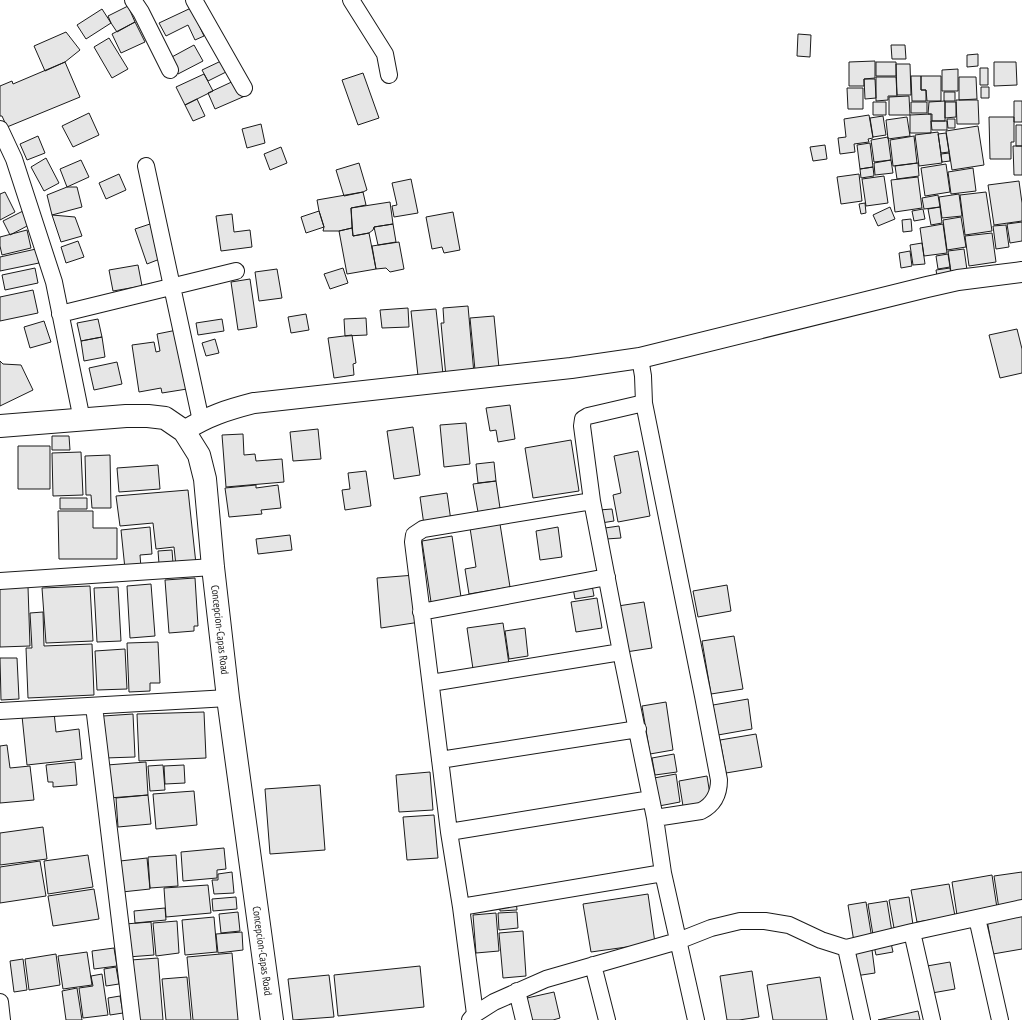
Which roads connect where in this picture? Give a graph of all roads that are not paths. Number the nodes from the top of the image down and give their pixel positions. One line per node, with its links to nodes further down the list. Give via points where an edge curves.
1 (133, 0): 4 (street)
2 (194, 0): 6 (street)
3 (351, 0): 5 (street, via 385,54)
4 (170, 70)
5 (389, 75)
6 (244, 88)
7 (0, 129): 12 (street, via 14,159 45,254)
8 (146, 166): 11 (street)
9 (236, 270): 11 (street)
10 (1022, 272): 13 (street, via 958,280)
11 (171, 287): 12 (street); 17 (street)
12 (60, 314): 15 (street)
13 (640, 358): 14 (street); 17 (street, via 254,403 225,410)
14 (644, 403): 18 (street, via 588,416 583,420); 31 (street, via 719,780 716,795 706,808)
15 (82, 420): 16 (main road, Concepcion-Capas Road); 17 (main road, Concepcion-Capas Road, via 148,416)
16 (0, 426)
17 (193, 426): 19 (main road, Concepcion-Capas Road, via 205,479)
18 (592, 501): 20 (street); 22 (street, via 423,529 414,535 413,542)
19 (213, 567): 21 (street); 25 (main road, Concepcion-Capas Road)
20 (608, 577): 22 (street); 23 (street)
21 (0, 581)
22 (421, 612): 24 (street)
23 (621, 652): 24 (street); 28 (street)
24 (431, 683): 29 (street)
25 (228, 698): 26 (street); 44 (main road, Concepcion-Capas Road)
26 (94, 706): 27 (street); 43 (street)
27 (0, 711)
28 (638, 729): 29 (street); 30 (street)
29 (440, 760): 32 (street)
30 (651, 799): 31 (street); 32 (street)
31 (655, 818): 33 (street)
32 (449, 832): 34 (street)
33 (663, 873): 34 (street); 38 (street)
34 (460, 907): 42 (street)
35 (1022, 908): 36 (street)
36 (977, 918): 37 (street); 50 (street)
37 (912, 932): 39 (street); 49 (street)
38 (678, 941): 39 (street, via 711,928 740,921 765,921 789,925); 40 (street); 47 (street)
39 (846, 948): 48 (street)
40 (593, 965): 41 (street); 46 (street)
41 (517, 991): 42 (street); 45 (street)
42 (472, 1017)
43 (132, 1020)
44 (272, 1020)
45 (524, 1020)
46 (607, 1020)
47 (696, 1020)
48 (862, 1020)
49 (932, 1020)
50 (1000, 1020)

